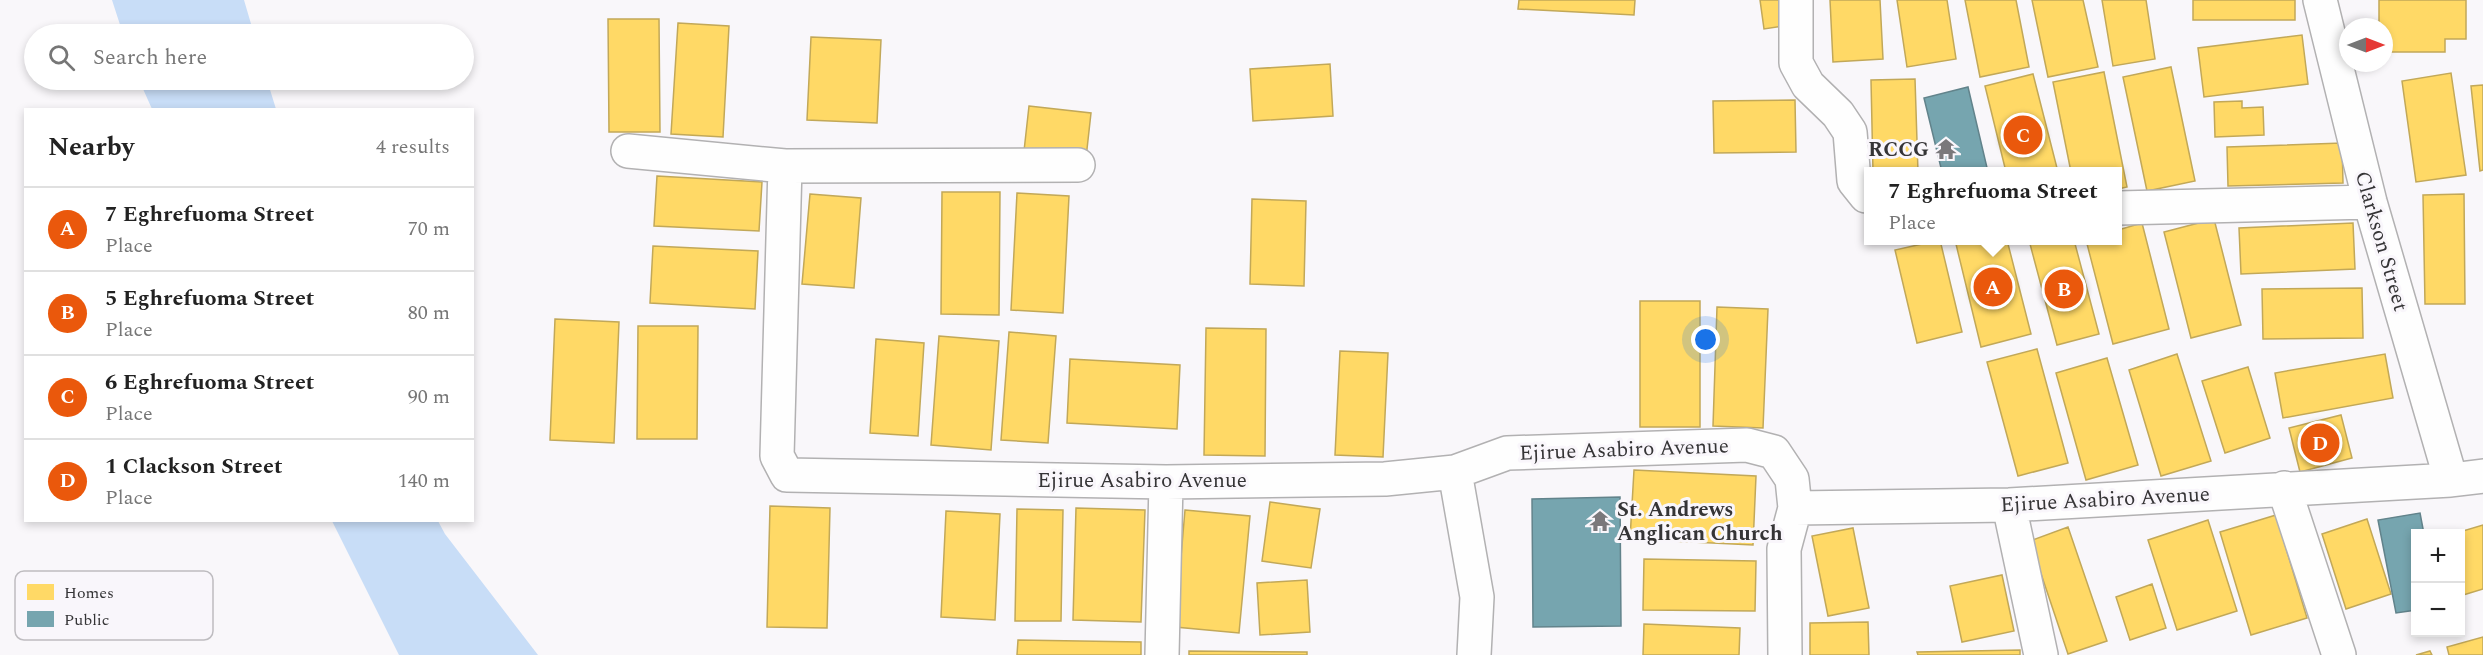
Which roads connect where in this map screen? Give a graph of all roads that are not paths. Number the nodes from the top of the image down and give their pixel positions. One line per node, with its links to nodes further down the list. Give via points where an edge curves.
1 (1796, 0): 6 (street, via 1796,63 1808,85 1838,114 1850,132 1854,181)
2 (2320, 0): 7 (street, Clarkson Street)
3 (628, 151): 5 (street)
4 (1078, 165): 5 (street)
5 (785, 166): 12 (street, Ejirue Asabiro Avenue, via 777,456 787,475)
6 (1864, 194)
7 (2370, 202): 8 (street); 11 (street, Clarkson Street)
8 (2122, 208)
9 (1455, 472): 12 (street, Ejirue Asabiro Avenue, via 1385,479); 15 (street, Ejirue Asabiro Avenue, via 1506,453 1747,445 1774,452 1792,479); 17 (street, via 1477,597)
10 (2483, 476): 11 (street, Ejirue Asabiro Avenue)
11 (2451, 480): 13 (street, Ejirue Asabiro Avenue)
12 (1166, 482): 16 (street)
13 (2284, 488): 14 (street, Ejirue Asabiro Avenue); 20 (street)
14 (2009, 505): 15 (street, Ejirue Asabiro Avenue); 19 (street)
15 (1795, 508): 18 (street, via 1784,549)
16 (1162, 655)
17 (1474, 655)
18 (1785, 655)
19 (2042, 655)
20 (2339, 655)

